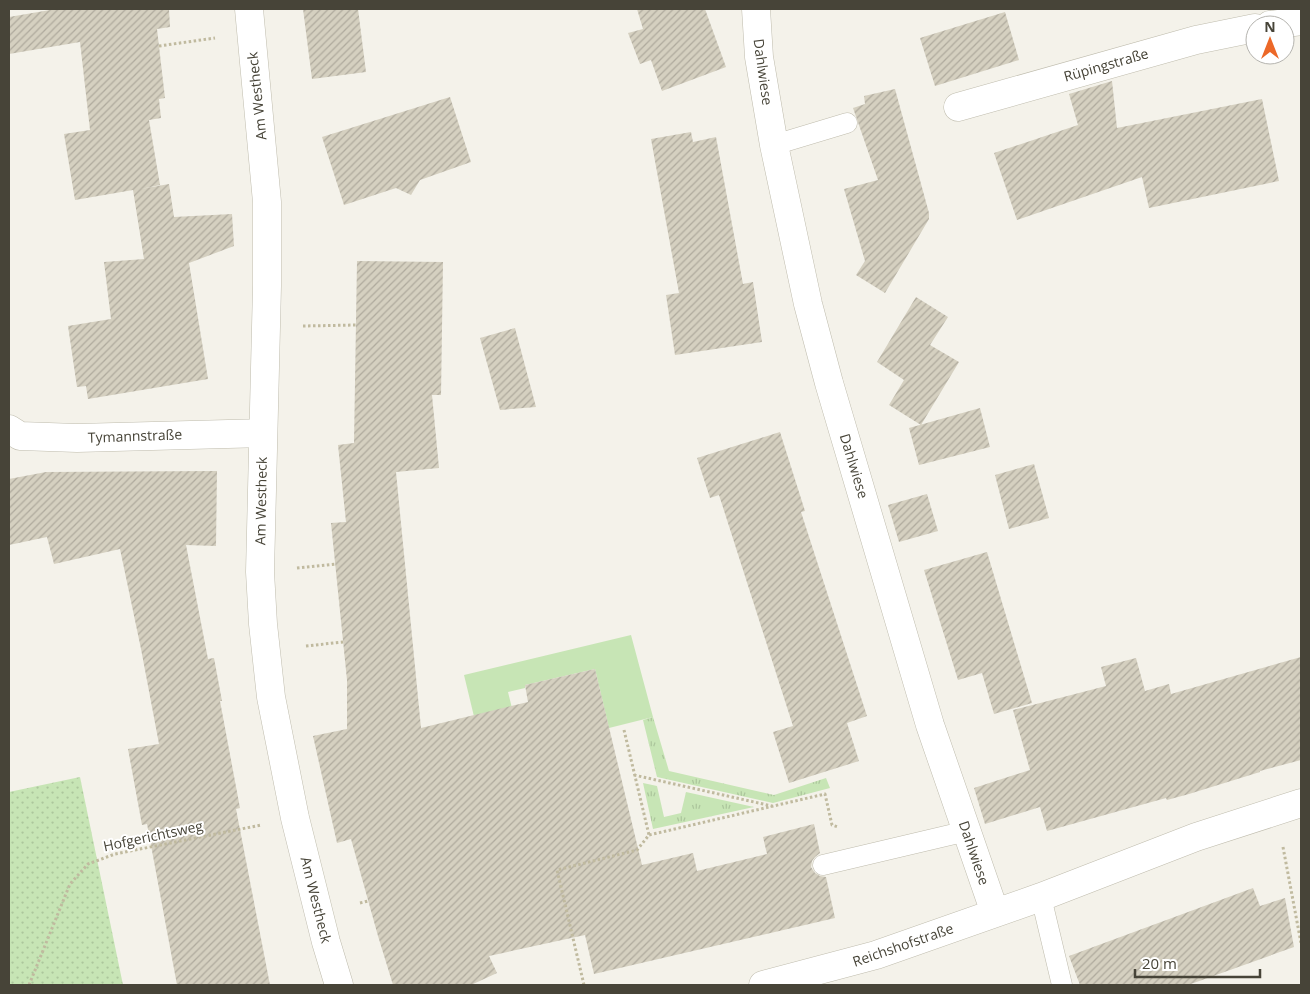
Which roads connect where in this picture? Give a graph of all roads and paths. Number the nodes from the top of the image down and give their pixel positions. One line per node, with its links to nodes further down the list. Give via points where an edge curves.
1 (249, 9): 12 (street, Am Westheck, via 268,202)
2 (756, 9): 8 (street, Dahlwiese, via 759,57)
3 (1245, 30): 6 (street, Rüpingstraße, via 1196,40)
4 (223, 37): 5 (path)
5 (159, 46)
6 (958, 107)
7 (847, 123): 8 (lane)
8 (774, 145): 23 (street, Dahlwiese, via 808,304 829,383 930,725)
9 (356, 325): 10 (path)
10 (303, 326)
11 (9, 429): 12 (street, Tymannstraße, via 20,436 77,438)
12 (262, 433): 32 (street, Am Westheck, via 260,572 271,697 295,818)
13 (336, 564): 14 (path)
14 (297, 568)
15 (343, 642): 16 (path)
16 (306, 646)
17 (624, 730): 18 (path)
18 (634, 775): 19 (path); 24 (path)
19 (773, 806): 22 (path, via 825,794 832,825); 24 (path)
20 (1289, 806): 26 (street, Reichshofstraße, via 1196,837); 30 (path)
21 (269, 823): 31 (path, Hofgerichtsweg, via 115,854 88,864 70,884)
22 (840, 828)
23 (967, 831): 25 (lane); 29 (street, Dahlwiese)
24 (650, 835): 33 (path, via 636,850 557,870)
25 (823, 865)
26 (1041, 896): 29 (street, Reichshofstraße); 35 (lane)
27 (368, 901): 28 (path)
28 (360, 904)
29 (995, 913): 34 (street, Reichshofstraße, via 876,955)
30 (1301, 943)
31 (28, 985)
32 (339, 985)
33 (584, 985)
34 (763, 985)
35 (1062, 985)

